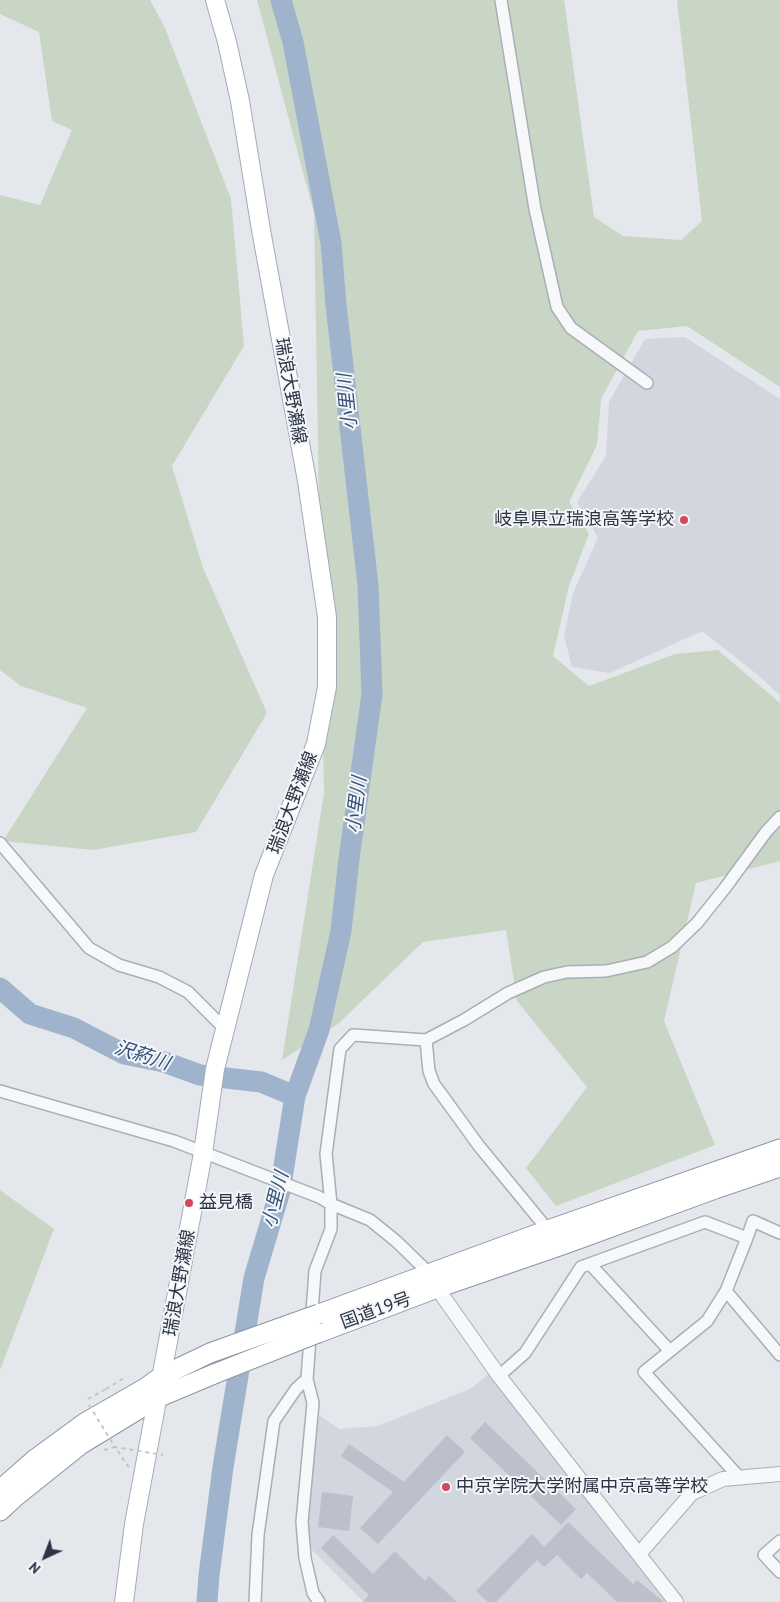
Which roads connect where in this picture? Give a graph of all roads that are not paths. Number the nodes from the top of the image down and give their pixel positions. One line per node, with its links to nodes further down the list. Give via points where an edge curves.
1 (214, 0): 6 (main road, 瑞浪大野瀬線, via 240,101 307,481 327,617 327,687 316,744 264,875)
2 (501, 0): 3 (street, via 535,209 556,307 570,328)
3 (647, 383)
4 (780, 817): 7 (street, via 697,923 672,947 647,962 606,971 544,976)
5 (0, 843): 6 (street, via 89,948 118,965 159,977 188,992)
6 (224, 1028): 10 (main road, 瑞浪大野瀬線)
7 (426, 1040): 12 (street, via 353,1035 340,1049 326,1154); 13 (street, via 429,1071 434,1084 479,1146)
8 (0, 1091): 10 (street, via 174,1141)
9 (780, 1149): 13 (highway, 国道19号)
10 (203, 1154): 12 (street); 21 (main road, 瑞浪大野瀬線)
11 (780, 1167): 17 (highway, 国道19号, via 566,1244)
12 (331, 1204): 17 (street, via 370,1220 396,1241); 23 (street, via 331,1229 315,1271)
13 (548, 1230): 17 (highway, 国道19号)
14 (780, 1233): 15 (street, via 753,1221)
15 (747, 1238): 16 (street, via 705,1222); 18 (street)
16 (590, 1264): 19 (street); 22 (street, via 581,1267 525,1353)
17 (434, 1281): 21 (highway, 国道19号, bridge, via 319,1314 210,1353); 22 (street); 24 (highway, 国道19号, bridge)
18 (726, 1291): 19 (street, via 707,1321); 20 (street)
19 (670, 1351): 26 (street, via 644,1372)
20 (780, 1355)
21 (162, 1376): 24 (main road, 瑞浪大野瀬線); 27 (highway, 国道19号, via 86,1422)
22 (499, 1376): 30 (street)
23 (307, 1379): 34 (street, via 296,1389 274,1422 258,1535); 35 (street, via 313,1403 302,1522 305,1558 313,1593)
24 (157, 1398): 28 (highway, 国道19号, via 80,1445); 33 (main road, 瑞浪大野瀬線, via 134,1524)
25 (780, 1474): 26 (street)
26 (739, 1477): 30 (street, via 723,1479 692,1493)
27 (0, 1490)
28 (0, 1511)
29 (780, 1541): 31 (street, via 764,1555)
30 (639, 1554): 32 (street)
31 (780, 1572)
32 (672, 1600)
33 (124, 1602)
34 (255, 1602)
35 (319, 1602)

